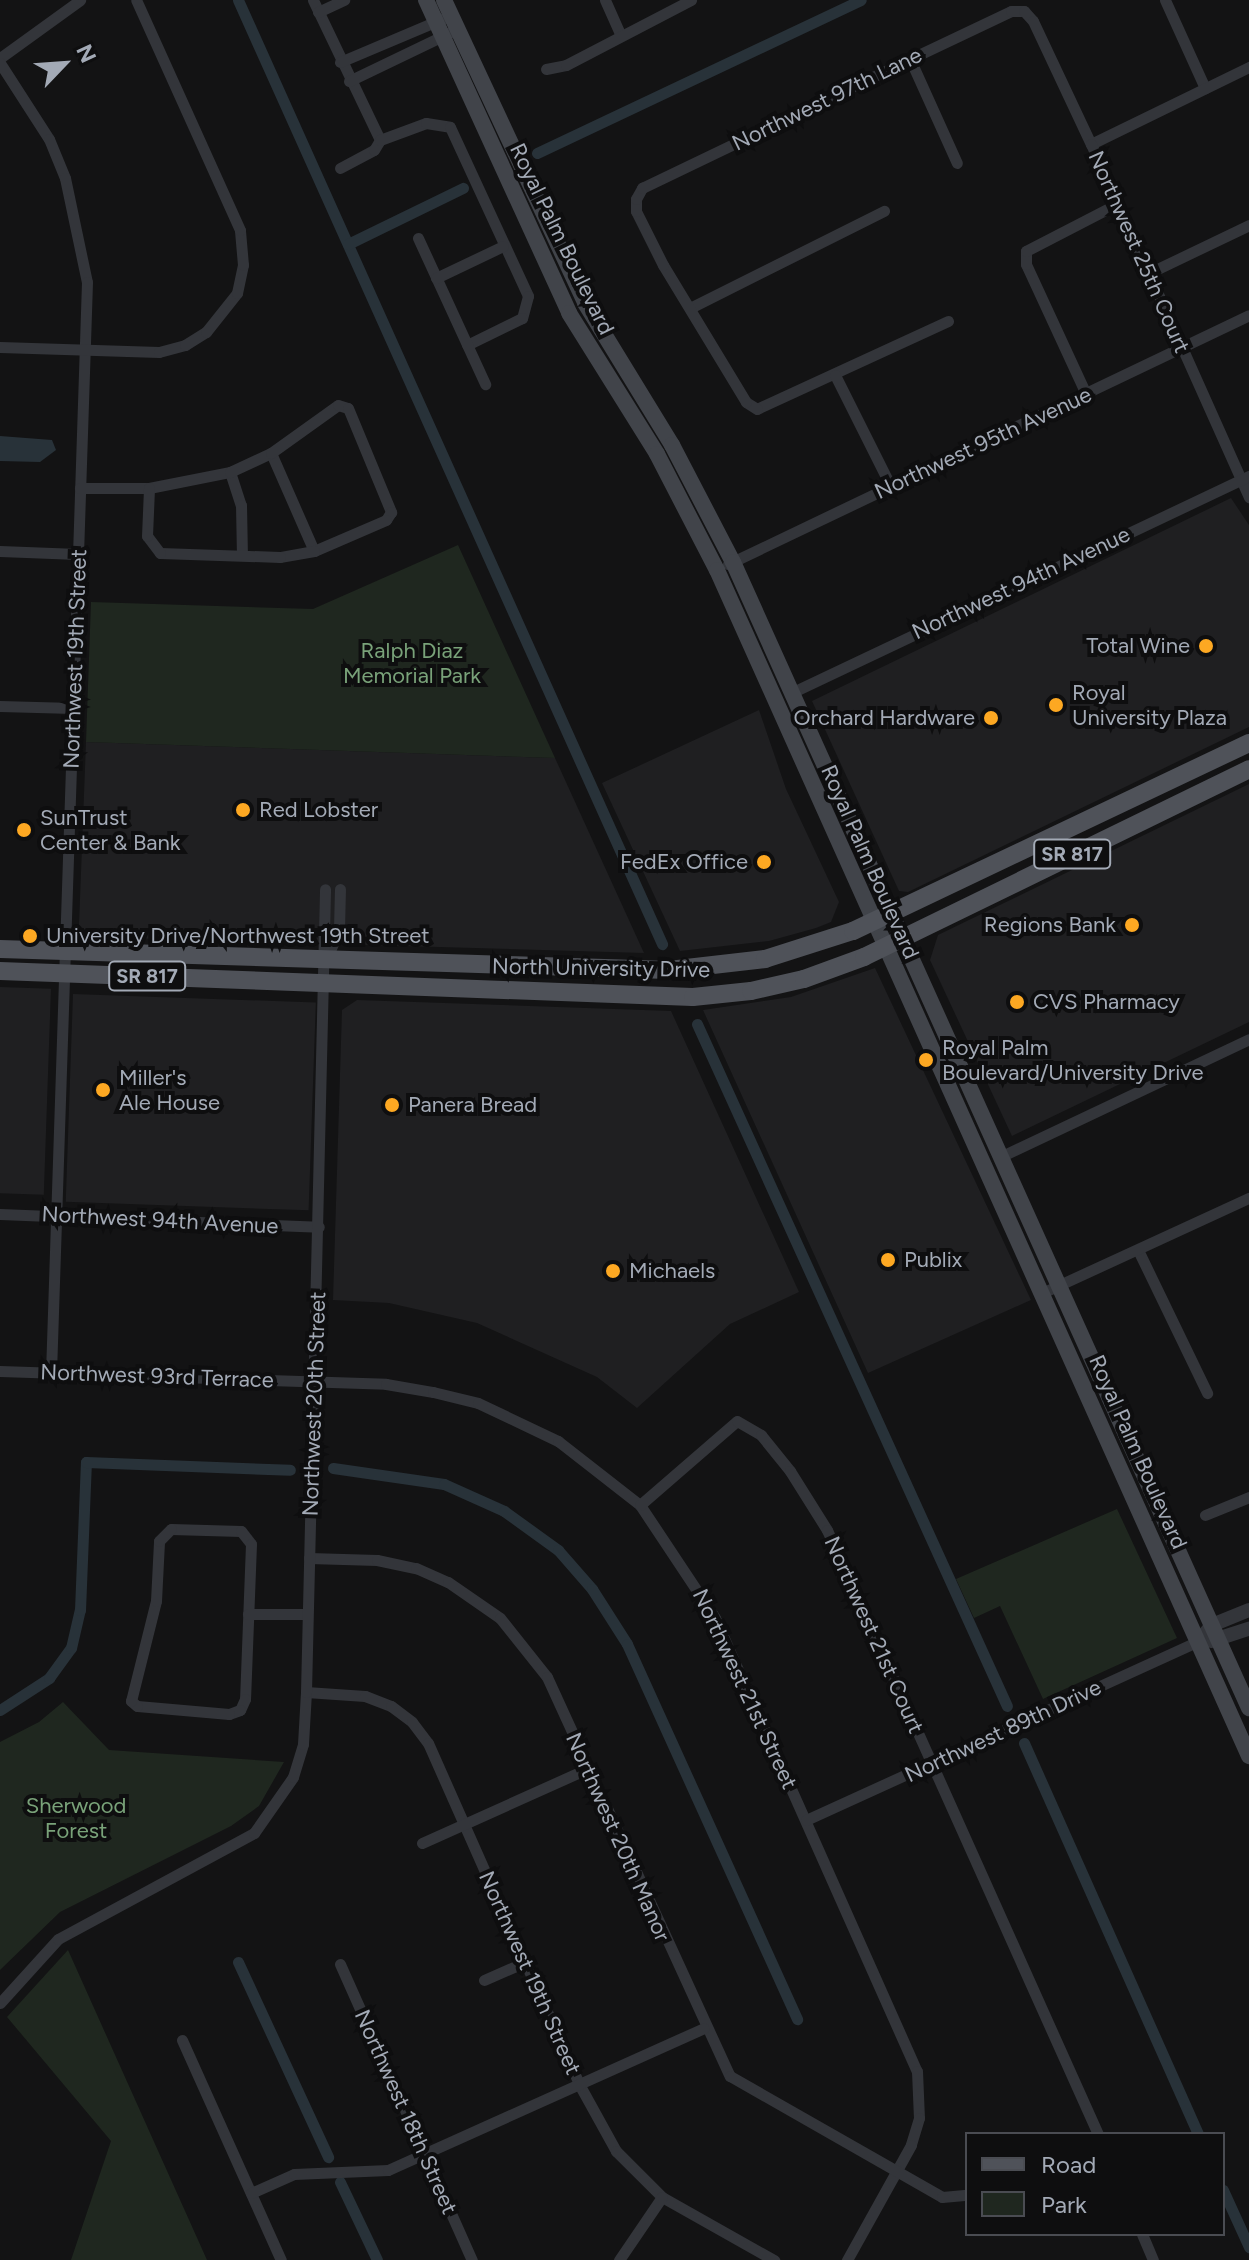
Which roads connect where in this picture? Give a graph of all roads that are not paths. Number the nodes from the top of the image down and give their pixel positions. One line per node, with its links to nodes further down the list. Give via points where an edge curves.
1 (80, 0): 14 (street)
2 (136, 0): 37 (street, via 240,230 243,265 225,314 185,345 159,352)
3 (313, 0): 10 (street)
4 (344, 0): 10 (street)
5 (426, 0): 11 (main road, Royal Palm Boulevard)
6 (605, 0): 12 (street)
7 (691, 0): 12 (street)
8 (1165, 0): 19 (street)
9 (1024, 11): 13 (street, Northwest 97th Lane, via 1011,11); 21 (street, Northwest 25th Court)
10 (318, 12): 15 (street)
11 (446, 20): 15 (street); 18 (street); 52 (main road, Royal Palm Boulevard, via 585,303 672,445); 53 (main road, Royal Palm Boulevard, via 569,313 657,454)
12 (621, 36): 17 (street, via 566,65)
13 (910, 59): 22 (street); 31 (street, Northwest 97th Lane, via 642,188 636,211)
14 (0, 61): 37 (street, Northwest 19th Street, via 49,139 65,178 87,282)
15 (340, 62): 18 (street)
16 (1249, 67): 19 (street)
17 (546, 69)
18 (349, 81): 20 (street)
19 (1205, 88): 21 (street)
20 (380, 140): 23 (street, via 374,150); 28 (street, via 426,123 450,127)
21 (1091, 144): 24 (street, Northwest 25th Court)
22 (957, 163)
23 (340, 168)
24 (1117, 204): 29 (street, Northwest 25th Court); 40 (street, via 1026,251 1026,264)
25 (884, 211): 31 (street)
26 (1249, 225): 29 (street)
27 (418, 238): 30 (street)
28 (503, 246): 30 (street); 34 (street, via 529,308 522,318)
29 (1149, 273): 36 (street, Northwest 25th Court)
30 (436, 278): 34 (street)
31 (690, 308): 38 (street, via 746,402 757,409)
32 (1249, 315): 36 (street, Northwest 95th Avenue)
33 (948, 321): 38 (street)
34 (467, 345): 39 (street)
35 (0, 347): 37 (street)
36 (1181, 348): 40 (street, Northwest 95th Avenue); 43 (street, Northwest 25th Court)
37 (85, 351): 45 (street, Northwest 19th Street)
38 (835, 375): 44 (street)
39 (485, 384)
40 (1086, 394): 44 (street, Northwest 95th Avenue)
41 (271, 453): 42 (street); 49 (street); 49 (street, via 326,409 348,408 391,502 386,520)
42 (230, 472): 46 (street); 51 (street, via 241,505)
43 (1245, 478): 47 (street, Northwest 25th Court); 54 (street, Northwest 94th Avenue)
44 (891, 487): 52 (street, Northwest 95th Avenue)
45 (80, 488): 46 (street); 50 (street, Northwest 19th Street)
46 (149, 488): 51 (street, via 150,546 160,553)
47 (1249, 497)
48 (0, 551): 50 (street)
49 (314, 551): 51 (street)
50 (78, 554): 56 (street, Northwest 19th Street)
51 (242, 555)
52 (733, 562): 53 (street, Northwest 95th Avenue); 54 (main road, Royal Palm Boulevard)
53 (717, 570): 57 (main road, Royal Palm Boulevard)
54 (793, 692): 59 (main road, Royal Palm Boulevard)
55 (0, 706): 56 (street)
56 (73, 708): 68 (street, Northwest 19th Street)
57 (782, 719): 59 (main road); 64 (main road, Royal Palm Boulevard)
58 (1249, 743): 63 (main road, North University Drive / SR 817)
59 (816, 745): 63 (main road, Royal Palm Boulevard)
60 (1249, 769): 65 (main road, North University Drive / SR 817)
61 (325, 889): 69 (street, Northwest 20th Street)
62 (340, 889): 69 (street, Northwest 20th Street, via 339,929)
63 (893, 913): 64 (main road, North University Drive / SR 817); 65 (main road, Royal Palm Boulevard)
64 (873, 922): 66 (main road, Royal Palm Boulevard); 70 (main road, North University Drive / SR 817, via 792,952 737,963 669,970)
65 (904, 937): 66 (main road, North University Drive / SR 817); 76 (main road, Royal Palm Boulevard)
66 (884, 947): 74 (main road, North University Drive / SR 817, via 804,979 725,994); 83 (main road, Royal Palm Boulevard)
67 (0, 949): 68 (main road, North University Drive / SR 817)
68 (66, 951): 69 (main road, North University Drive / SR 817); 72 (street, Northwest 19th Street)
69 (326, 961): 70 (main road, North University Drive / SR 817); 73 (street, Northwest 20th Street)
70 (554, 967): 74 (main road, via 518,977)
71 (0, 971): 72 (main road, North University Drive / SR 817)
72 (65, 973): 73 (main road, North University Drive / SR 817); 79 (street, Northwest 19th Street)
73 (327, 983): 74 (main road, North University Drive / SR 817); 80 (street, Northwest 20th Street)
74 (505, 991)
75 (1249, 1039): 76 (street)
76 (1002, 1156): 82 (main road, Royal Palm Boulevard)
77 (1249, 1198): 81 (street)
78 (0, 1214): 79 (street, Northwest 94th Avenue)
79 (55, 1215): 80 (street, Northwest 94th Avenue); 85 (street, Northwest 19th Street)
80 (319, 1227): 86 (street, Northwest 20th Street)
81 (1138, 1250): 82 (street); 87 (street)
82 (1059, 1285): 83 (street); 95 (main road, Royal Palm Boulevard)
83 (1042, 1293): 97 (main road, Royal Palm Boulevard)
84 (0, 1371): 85 (street, Northwest 93rd Terrace)
85 (51, 1372): 86 (street, Northwest 93rd Terrace)
86 (315, 1381): 89 (street, Northwest 21st Street, via 386,1384 478,1403 558,1441); 91 (street, Northwest 20th Street)
87 (1207, 1393)
88 (1249, 1497): 90 (street)
89 (640, 1505): 102 (street, Northwest 21st Court, via 737,1421 761,1435 827,1530); 104 (street, Northwest 21st Street, via 715,1618)
90 (1205, 1515)
91 (309, 1558): 94 (street, Northwest 20th Street); 103 (street, Northwest 20th Manor, via 377,1560 416,1568 476,1599 525,1645 547,1677)
92 (1249, 1610): 95 (street, Northwest 89th Drive)
93 (248, 1614): 93 (street, via 248,1536 227,1530 163,1533 156,1601 131,1701 137,1706 229,1714 240,1710 245,1699); 94 (street)
94 (307, 1614): 99 (street, Northwest 20th Street)
95 (1212, 1625): 97 (street, Northwest 89th Drive); 98 (main road, Royal Palm Boulevard)
96 (1249, 1629): 98 (street, Northwest 89th Drive)
97 (1199, 1641): 98 (street, Northwest 89th Drive); 101 (main road, Royal Palm Boulevard); 102 (street, Northwest 89th Drive)
98 (1219, 1641): 100 (main road, Royal Palm Boulevard)
99 (306, 1692): 105 (street, Northwest 19th Street, via 365,1696 412,1722 428,1743); 110 (street, Northwest 20th Street, via 303,1744 293,1777 254,1833 58,1939)
100 (1249, 1708)
101 (1249, 1756)
102 (932, 1764): 104 (street, Northwest 89th Drive); 114 (street, Northwest 21st Court)
103 (587, 1769): 105 (street); 111 (street, Northwest 20th Manor)
104 (806, 1820): 116 (street, Northwest 21st Street, via 917,2071 919,2118)
105 (463, 1824): 106 (street); 107 (street, Northwest 19th Street)
106 (422, 1843)
107 (525, 1962): 109 (street); 113 (street, Northwest 19th Street)
108 (340, 1964): 115 (street, Northwest 18th Street)
109 (484, 1980)
110 (0, 2003)
111 (704, 2028): 113 (street); 116 (street, Northwest 20th Manor, via 730,2076 747,2089)
112 (182, 2040): 117 (street)
113 (579, 2084): 115 (street); 119 (street, Northwest 19th Street, via 616,2151)
114 (1097, 2132)
115 (424, 2153): 117 (street, via 388,2170 294,2174); 122 (street, Northwest 18th Street)
116 (898, 2169): 118 (street, Northwest 20th Manor, via 942,2197); 125 (street, Northwest 21st Street)
117 (251, 2193): 121 (street)
118 (965, 2195)
119 (662, 2197): 123 (street); 124 (street, Northwest 19th Street)
120 (1143, 2236): 126 (street)
121 (281, 2260)
122 (472, 2260)
123 (619, 2260)
124 (774, 2260)
125 (847, 2260)
126 (1153, 2260)

